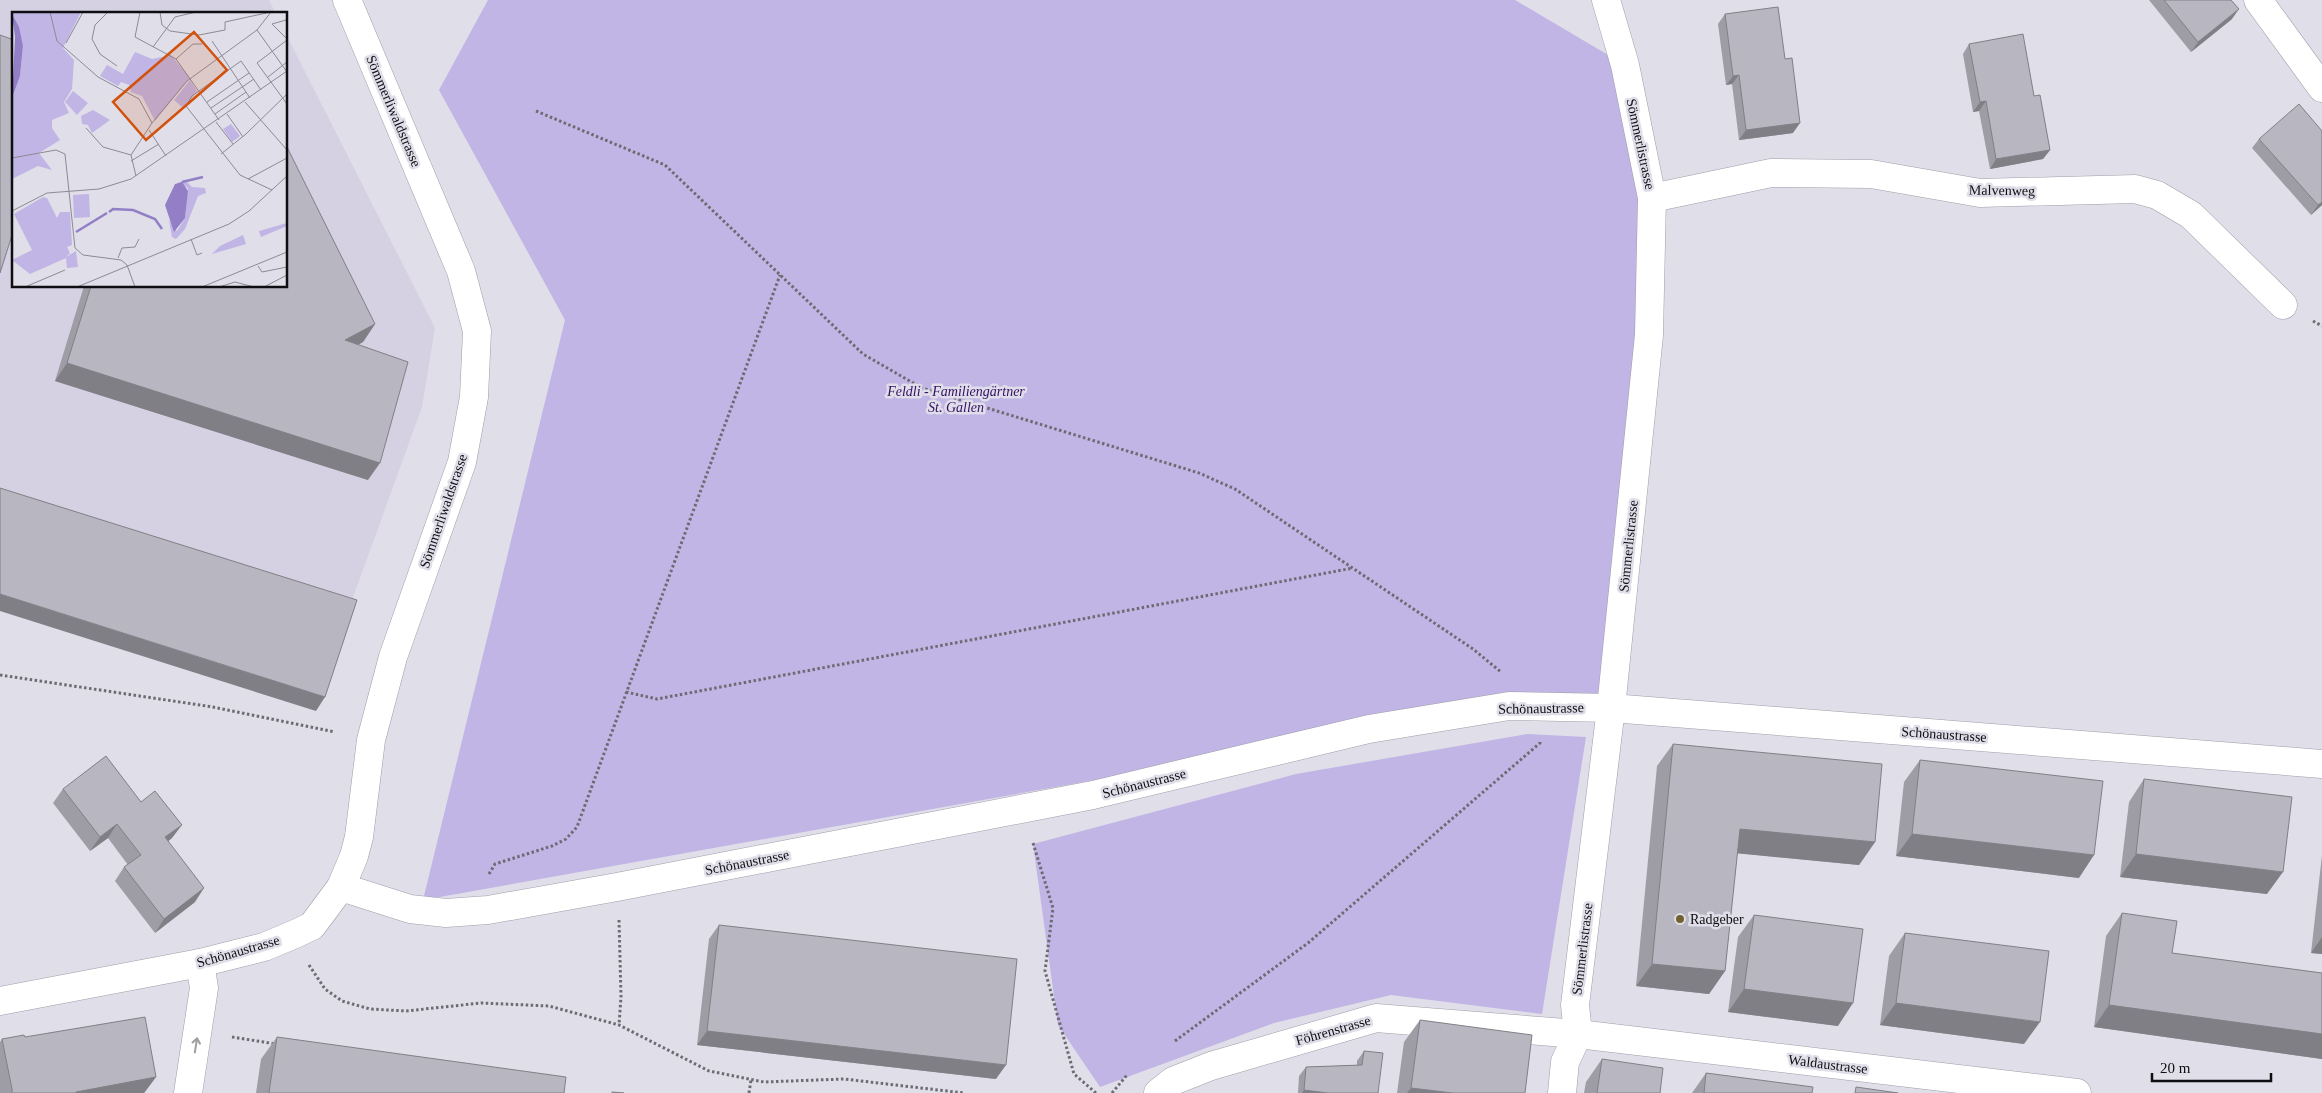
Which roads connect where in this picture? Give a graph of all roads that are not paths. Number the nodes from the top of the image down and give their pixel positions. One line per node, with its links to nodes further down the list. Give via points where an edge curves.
1 (347, 0): 9 (street, Sömmerliwaldstrasse, via 461,271 477,331 474,397 462,462 393,657 372,740 359,837)
2 (1606, 0): 5 (street, Sömmerlistrasse, via 1625,65)
3 (2258, 0): 4 (street)
4 (2322, 88)
5 (1652, 198): 6 (street, Malvenweg, via 1771,173 1871,174 1980,193 2135,189 2157,195 2191,215); 7 (street, Sömmerlistrasse, via 1649,335)
6 (2283, 305)
7 (1612, 708): 8 (street, Schönaustrasse); 9 (street, Schönaustrasse, via 1509,706 1369,730 1093,795 488,910 446,913 410,909); 12 (street, Sömmerlistrasse, via 1575,1005)
8 (2322, 764)
9 (342, 887): 10 (street, Schönaustrasse, via 312,926 264,947)
10 (200, 963): 11 (street, Schönaustrasse); 13 (street, one-way to 10, via 204,988)
11 (0, 1001)
12 (1578, 1034): 14 (street, Föhrenstrasse, via 1376,1018 1211,1066 1173,1081); 15 (street, via 1565,1062); 16 (street, Waldaustrasse)
13 (188, 1093)
14 (1158, 1093)
15 (1562, 1093)
16 (2077, 1093)

